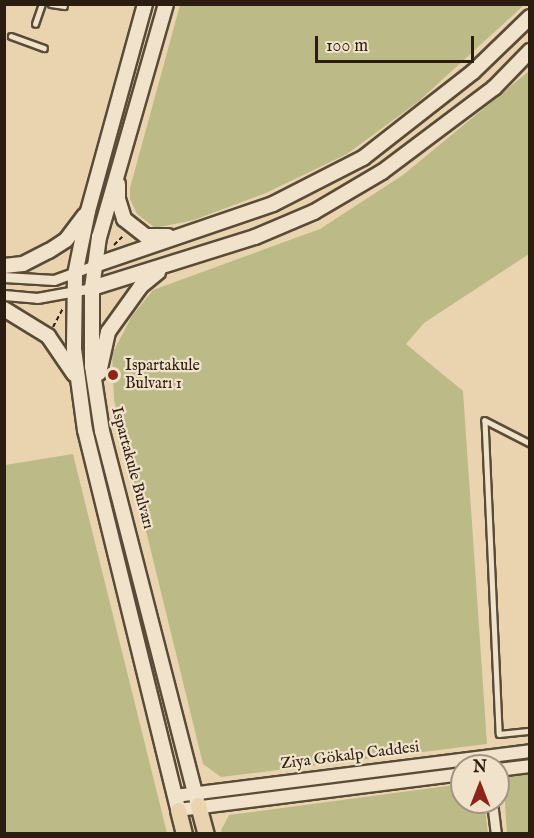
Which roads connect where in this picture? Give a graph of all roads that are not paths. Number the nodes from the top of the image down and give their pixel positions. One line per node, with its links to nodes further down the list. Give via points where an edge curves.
1 (42, 4): 7 (lane)
2 (51, 4): 5 (lane)
3 (145, 4): 12 (main road, Ispartakule Bulvarı)
4 (166, 4): 11 (main road, Ispartakule Bulvarı)
5 (64, 6)
6 (530, 17): 13 (main road, via 472,72 363,158 273,204)
7 (35, 24)
8 (11, 36): 9 (lane)
9 (44, 48)
10 (530, 51): 15 (main road, via 494,88 382,172 314,212 255,237)
11 (121, 165): 13 (main road, via 117,199 124,219 146,236); 14 (main road, Ispartakule Bulvarı, via 105,210)
12 (88, 211): 16 (main road, via 66,240 23,264); 17 (main road, Ispartakule Bulvarı)
13 (179, 237): 14 (main road)
14 (95, 265): 17 (street); 19 (main road, Ispartakule Bulvarı)
15 (166, 265): 19 (main road); 24 (main road, via 141,286 108,332 99,362)
16 (4, 266)
17 (75, 275): 18 (street, via 33,281); 20 (main road, Ispartakule Bulvarı)
18 (4, 277)
19 (92, 288): 20 (street); 24 (main road, Ispartakule Bulvarı, via 92,366)
20 (74, 293): 21 (street, via 37,298); 23 (main road, Ispartakule Bulvarı)
21 (4, 295)
22 (4, 309): 23 (main road, via 48,336)
23 (76, 379): 34 (main road, Ispartakule Bulvarı)
24 (98, 414): 33 (main road, Ispartakule Bulvarı)
25 (530, 444): 26 (lane, via 485,421 499,734)
26 (530, 731)
27 (530, 751): 28 (street, Ziya Gökalp Caddesi)
28 (510, 756)
29 (530, 765): 31 (street)
30 (450, 766): 33 (street, Ziya Gökalp Caddesi)
31 (510, 768)
32 (450, 775): 33 (street)
33 (196, 798): 34 (street); 37 (main road, Ispartakule Bulvarı)
34 (176, 803): 36 (main road, Ispartakule Bulvarı)
35 (494, 814): 38 (street)
36 (184, 834)
37 (206, 834)
38 (496, 834)

